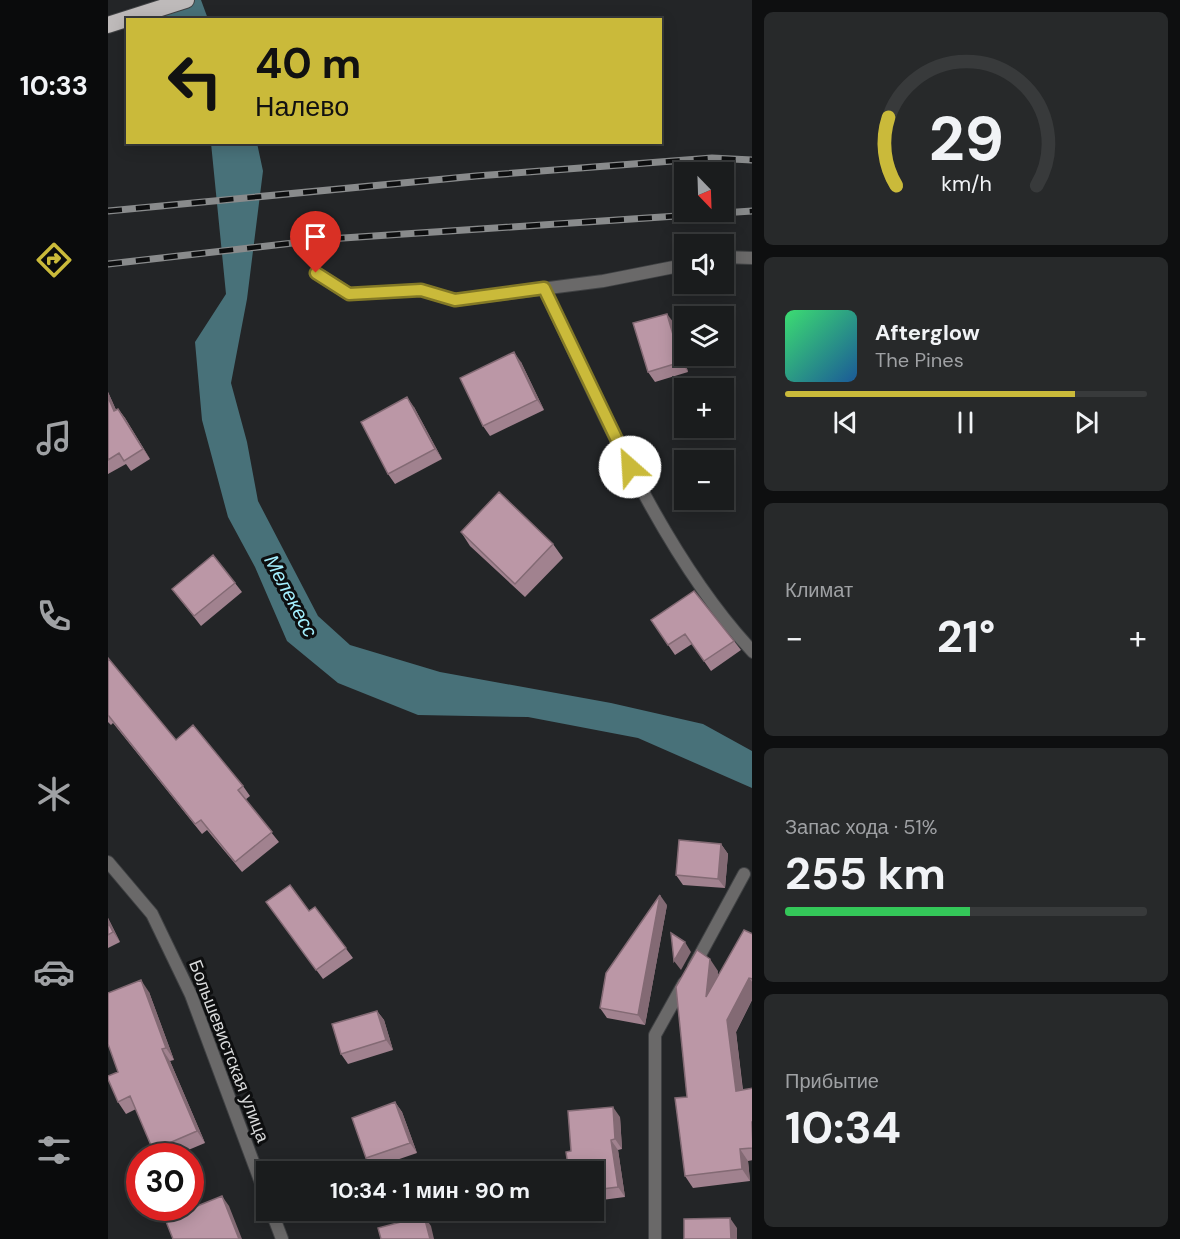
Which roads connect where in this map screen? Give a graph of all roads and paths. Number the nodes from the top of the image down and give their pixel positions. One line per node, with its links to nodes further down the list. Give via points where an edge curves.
1 (186, 0): 2 (highway)
2 (130, 18)
3 (126, 19): 4 (highway)
4 (108, 25)
5 (734, 257): 6 (street)
6 (752, 258)
7 (674, 267): 9 (street)
8 (316, 273): 9 (street, via 349,294 421,290 455,300)
9 (544, 288): 10 (street, via 630,467 693,575)
10 (752, 651)
11 (108, 862): 13 (street, Большевистская улица, via 152,914 191,995)
12 (744, 874): 16 (street, via 655,1035)
13 (256, 1169)
14 (275, 1221): 15 (street)
15 (282, 1239)
16 (655, 1239)

